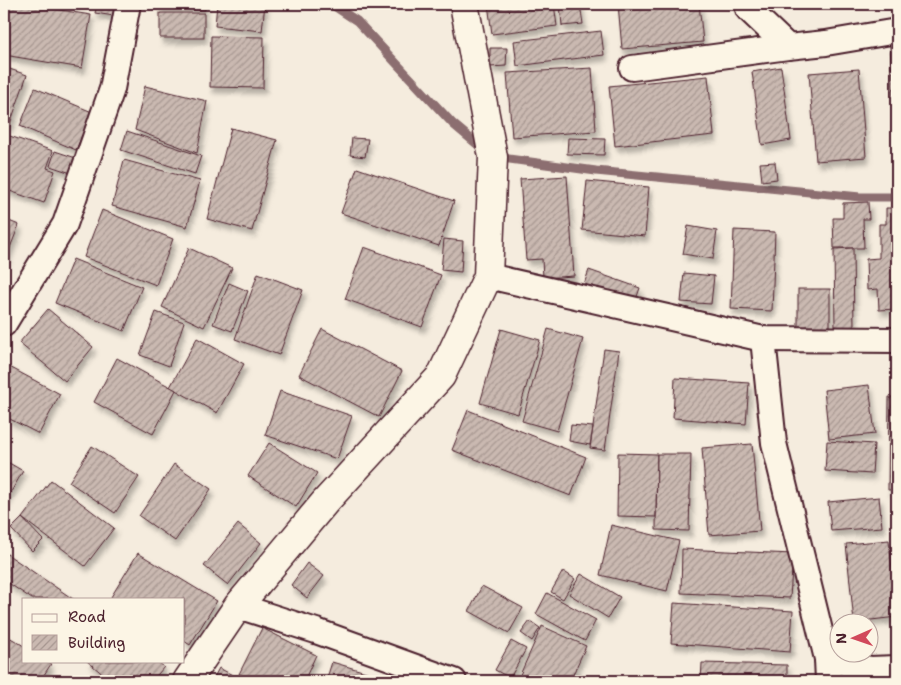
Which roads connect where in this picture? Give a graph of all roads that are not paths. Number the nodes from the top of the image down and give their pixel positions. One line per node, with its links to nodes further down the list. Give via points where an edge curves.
1 (128, 4): 8 (street, via 112,89 65,224)
2 (464, 4): 7 (street, via 493,157)
3 (746, 4): 5 (street)
4 (897, 31): 5 (street, via 826,44)
5 (788, 47): 6 (street)
6 (632, 68)
7 (488, 276): 9 (street); 11 (street, via 441,376 325,502)
8 (4, 324)
9 (763, 339): 10 (street); 13 (street, via 774,443)
10 (897, 340)
11 (238, 606): 14 (street); 15 (street)
12 (897, 668): 13 (street)
13 (827, 670)
14 (187, 681)
15 (454, 681)

